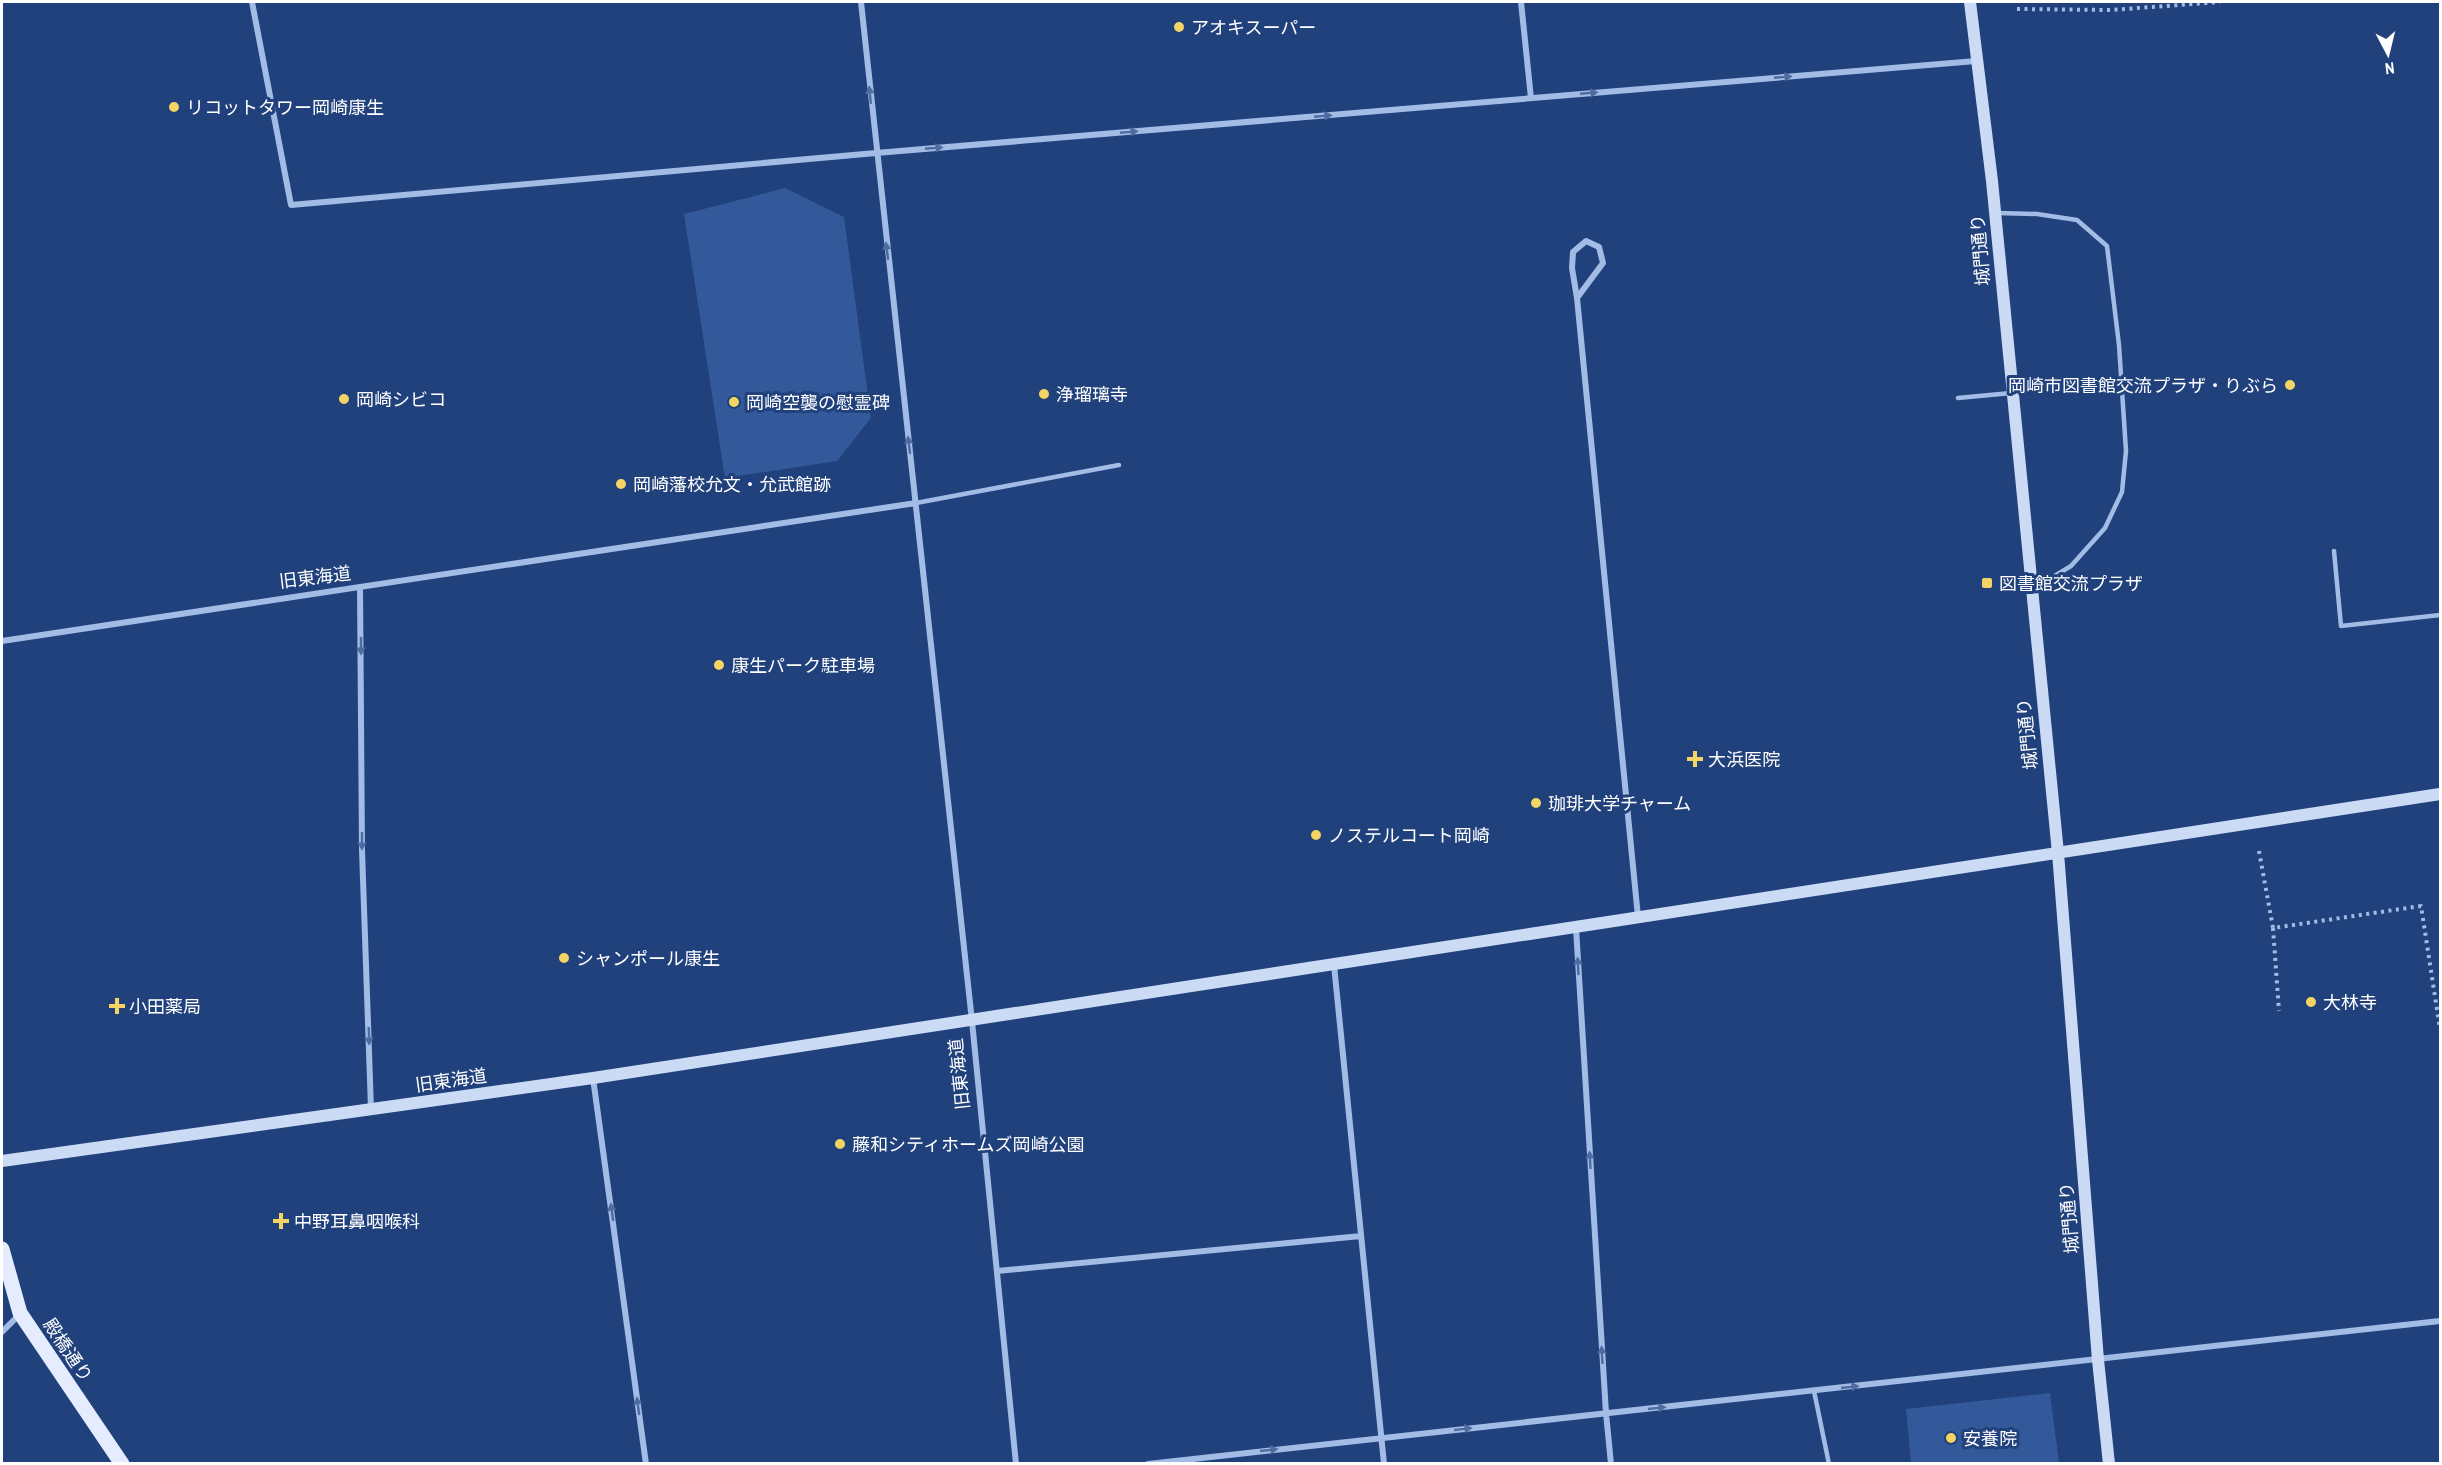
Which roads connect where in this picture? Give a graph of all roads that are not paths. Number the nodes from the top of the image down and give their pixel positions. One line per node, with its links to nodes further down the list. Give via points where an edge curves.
1 (252, 2): 7 (street, via 291,205)
2 (861, 2): 7 (street, one-way to 2)
3 (1521, 2): 6 (street)
4 (1970, 2): 5 (street, 城門通り)
5 (1976, 61): 6 (street, one-way to 5); 8 (street, 城門通り)
6 (1531, 98): 7 (street, one-way to 6)
7 (876, 153): 13 (street, one-way to 7)
8 (1995, 213): 10 (street, 城門通り); 16 (lane, via 2077,220 2107,246 2119,345 2126,451 2122,492 2105,528 2071,566)
9 (1577, 298): 9 (street, via 1573,252 1586,241 1599,247 1603,263); 21 (street)
10 (2012, 393): 11 (lane); 16 (street, 城門通り)
11 (1958, 398)
12 (1119, 465): 13 (lane)
13 (916, 503): 15 (street); 24 (street)
14 (2334, 551): 17 (lane, via 2341,626)
15 (360, 587): 18 (street, 旧東海道); 26 (street, 旧東海道, one-way to 26, via 362,850)
16 (2031, 590): 20 (street, 城門通り)
17 (2440, 615)
18 (2, 641)
19 (2440, 795): 20 (street)
20 (2058, 853): 21 (street); 34 (street, 城門通り)
21 (1638, 918): 22 (street)
22 (1576, 928): 23 (street); 36 (street, one-way to 22)
23 (1334, 965): 24 (street); 28 (street)
24 (972, 1021): 25 (street, 旧東海道); 30 (street, 旧東海道)
25 (593, 1078): 26 (street, 旧東海道); 39 (street, one-way to 25)
26 (371, 1110): 27 (street)
27 (2, 1161)
28 (1361, 1236): 30 (street); 37 (street)
29 (2, 1249): 31 (main road, 殿橋通り)
30 (997, 1271): 40 (street, 旧東海道)
31 (20, 1313): 33 (street); 38 (main road, 殿橋通り)
32 (2440, 1321): 34 (street)
33 (2, 1332)
34 (2098, 1360): 35 (street, one-way to 34); 45 (street, 城門通り)
35 (1814, 1390): 36 (street, one-way to 35); 44 (lane)
36 (1606, 1413): 37 (street, one-way to 36); 43 (street)
37 (1381, 1438): 41 (street, one-way to 37); 42 (street)
38 (122, 1464)
39 (646, 1464)
40 (1016, 1464)
41 (1148, 1464)
42 (1383, 1464)
43 (1611, 1464)
44 (1829, 1464)
45 (2109, 1464)

